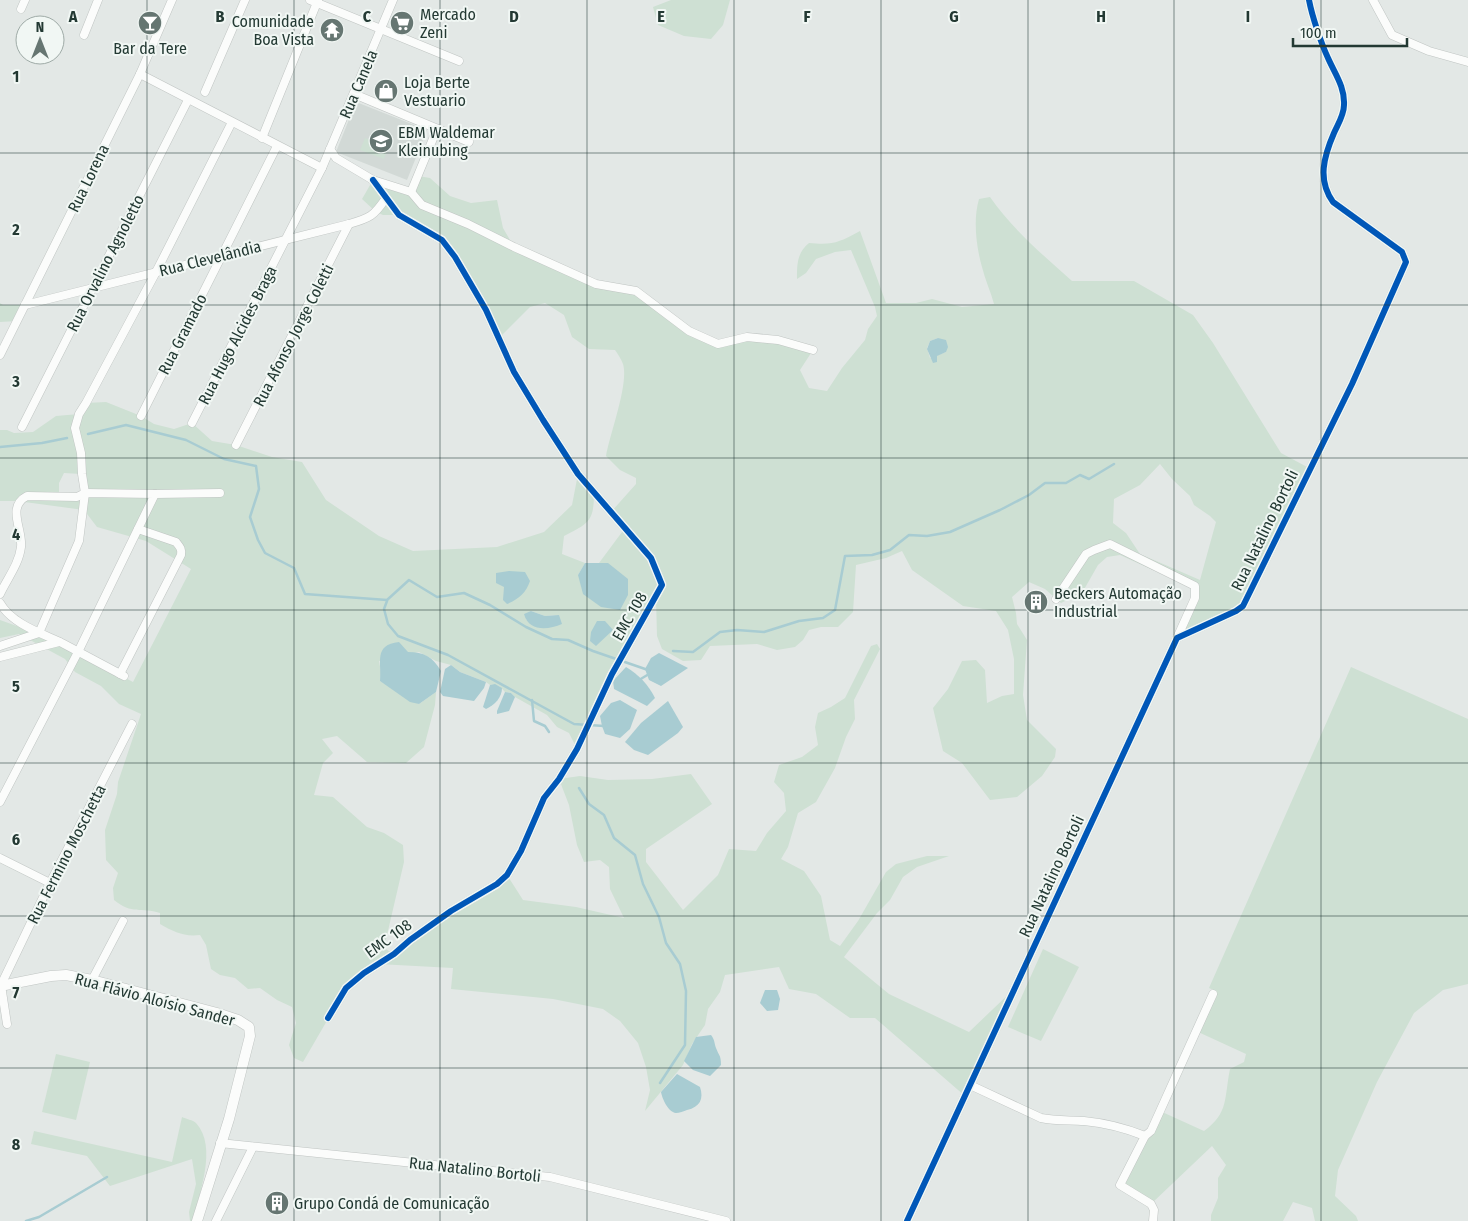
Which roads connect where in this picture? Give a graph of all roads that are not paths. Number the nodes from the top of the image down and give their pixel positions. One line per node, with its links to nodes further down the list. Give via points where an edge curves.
1 (25, 0): 9 (street)
2 (98, 0): 11 (street)
3 (172, 0): 14 (street, Rua Lorena)
4 (244, 0): 15 (street)
5 (393, 0): 10 (street, Rua Canela)
6 (1309, 0): 48 (street, Rua Natalino Bortoli, via 1328,57 1344,90 1343,114 1324,168 1326,193 1333,202 1402,252 1406,262 1352,384 1243,606)
7 (1373, 0): 13 (street, via 1392,35)
8 (315, 1): 10 (street); 20 (street)
9 (21, 9)
10 (381, 29): 12 (street); 16 (street, Rua Canela)
11 (84, 36)
12 (460, 61)
13 (1468, 62)
14 (140, 74): 17 (street); 33 (street, Rua Lorena)
15 (205, 92)
16 (354, 94): 19 (street); 23 (street, Rua Canela)
17 (188, 100): 18 (street); 32 (street, Rua Orvalino Agnoletto)
18 (232, 122): 20 (street); 31 (street)
19 (437, 129): 21 (street); 26 (street)
20 (262, 138): 22 (street)
21 (469, 142)
22 (277, 146): 24 (street); 30 (street, Rua Gramado)
23 (330, 149): 24 (street, Rua Canela); 25 (street, via 336,158)
24 (322, 168): 29 (street, Rua Hugo Alcides Braga)
25 (374, 180): 26 (street); 27 (street, EMC 108)
26 (411, 192): 34 (street, via 422,205 596,284 636,291 689,332 718,344 747,337 778,340)
27 (386, 198): 28 (street, Rua Clevelândia, via 367,219); 61 (street, EMC 108, via 399,215 442,240 455,257 486,310 514,372 543,420 578,474 651,558 662,586 612,674 577,749 544,798 507,875 364,973 346,988)
28 (350, 224): 29 (street, Rua Clevelândia); 39 (street, Rua Afonso Jorge Coletti)
29 (285, 240): 30 (street, Rua Clevelândia); 37 (street, Rua Hugo Alcides Braga)
30 (222, 255): 31 (street, Rua Clevelândia); 36 (street, Rua Gramado)
31 (156, 272): 32 (street, Rua Clevelândia); 40 (street, via 74,428 81,452)
32 (93, 287): 33 (street, Rua Clevelândia); 38 (street, Rua Orvalino Agnoletto)
33 (25, 305): 35 (street, Rua Lorena)
34 (813, 350)
35 (0, 355)
36 (141, 416)
37 (192, 422)
38 (22, 426)
39 (236, 445)
40 (85, 493): 42 (street); 44 (street, via 77,497 27,496 21,499 16,510 21,545 18,559); 47 (street, via 79,540)
41 (220, 493): 42 (street)
42 (155, 494): 43 (street)
43 (138, 528): 51 (street); 51 (street, via 176,542 181,555 122,675)
44 (0, 594)
45 (1056, 599): 48 (street, via 1086,554 1110,544 1196,586 1195,598)
46 (0, 603): 47 (street, via 10,615)
47 (39, 633): 49 (street); 50 (street)
48 (1177, 638): 63 (street, Rua Natalino Bortoli)
49 (59, 642): 51 (street); 52 (street)
50 (0, 646)
51 (78, 652): 54 (street)
52 (0, 657)
53 (132, 724): 56 (street, Rua Fermino Moschetta)
54 (0, 802)
55 (0, 858): 56 (street)
56 (50, 883): 59 (street, Rua Fermino Moschetta)
57 (123, 921): 58 (street)
58 (92, 980): 59 (street, Rua Flávio Aloísio Sander, via 66,975); 65 (street, Rua Flávio Aloísio Sander, via 246,1023 250,1036)
59 (0, 986): 62 (street)
60 (1213, 994): 64 (street, via 1151,1130)
61 (328, 1018)
62 (7, 1024)
63 (970, 1085): 64 (street, via 1041,1118 1106,1124); 70 (street, Rua Natalino Bortoli)
64 (1145, 1136): 71 (street, via 1120,1185 1152,1204)
65 (220, 1143): 66 (street, Rua Natalino Bortoli); 67 (street)
66 (253, 1147): 68 (street); 69 (street, Rua Natalino Bortoli, via 550,1177)
67 (197, 1221)
68 (216, 1221)
69 (726, 1221)
70 (907, 1221)
71 (1153, 1221)

